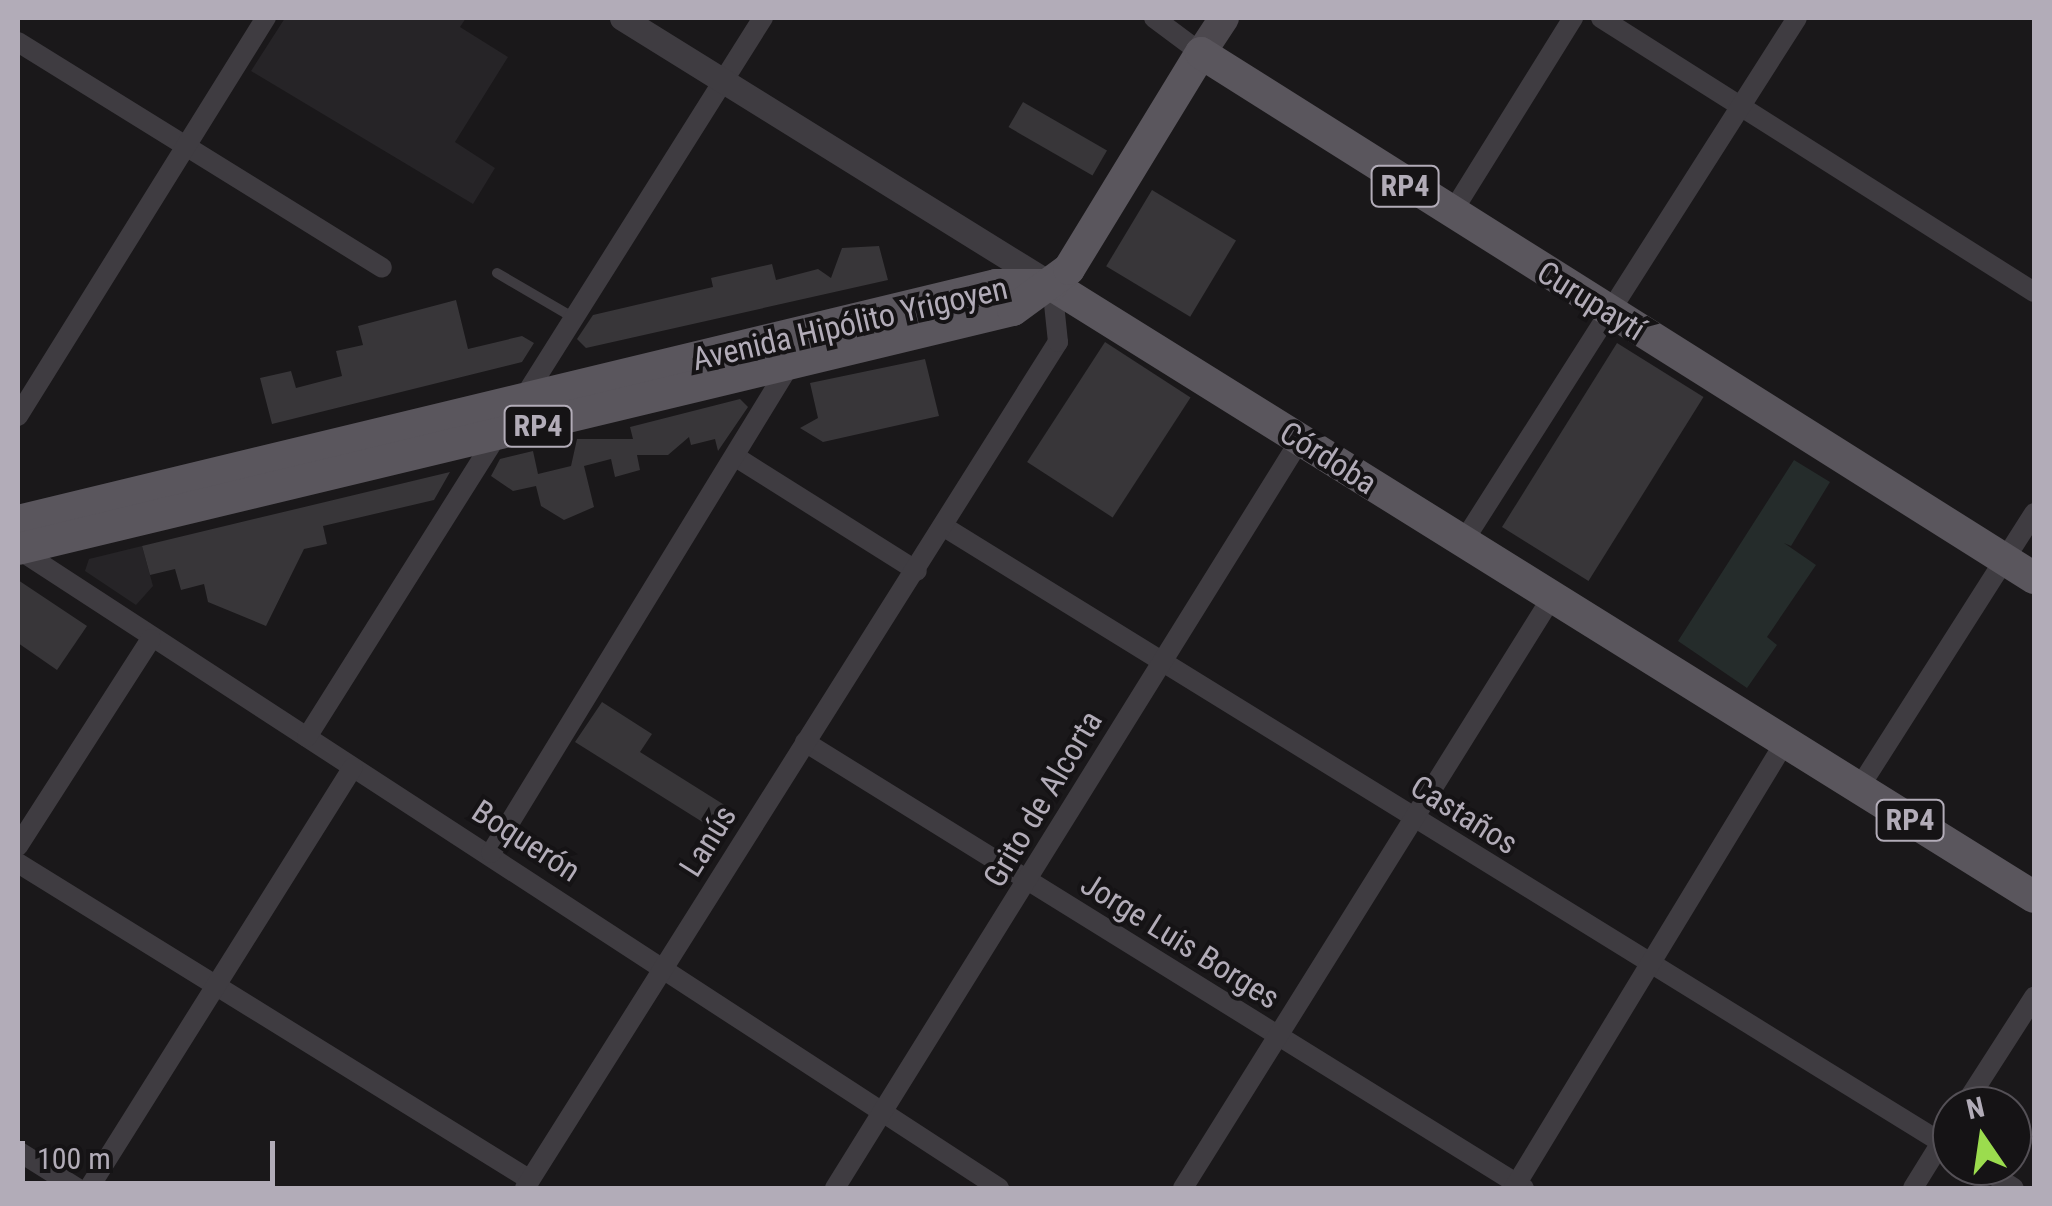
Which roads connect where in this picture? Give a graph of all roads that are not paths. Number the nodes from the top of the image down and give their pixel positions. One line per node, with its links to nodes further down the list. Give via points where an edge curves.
1 (266, 18): 13 (street)
2 (622, 18): 11 (street, Córdoba)
3 (763, 18): 11 (street)
4 (1154, 18): 10 (street, Curupaytí)
5 (1224, 18): 10 (main road)
6 (1574, 18): 14 (street)
7 (1601, 18): 12 (street)
8 (1797, 18): 12 (street)
9 (18, 42): 13 (street)
10 (1202, 53): 14 (main road, Curupaytí / RP4); 17 (main road, RP4)
11 (724, 80): 17 (street, Córdoba); 20 (street)
12 (1742, 106): 18 (street); 19 (street)
13 (186, 147): 15 (street); 23 (street)
14 (1451, 214): 19 (main road, Curupaytí / RP4)
15 (382, 268)
16 (497, 274): 20 (lane)
17 (1052, 285): 21 (main road, Avenida Hipólito Yrigoyen / RP4, via 1014,310); 22 (main road, Avenida Hipólito Yrigoyen / RP4, via 996,285); 25 (main road, Córdoba / RP4); 29 (street, Lanús, via 1058,342)
18 (2034, 292)
19 (1612, 314): 30 (street); 32 (main road, Curupaytí / RP4)
20 (575, 318): 22 (street)
21 (789, 366): 24 (main road, Avenida Hipólito Yrigoyen / RP4); 26 (street)
22 (522, 401): 24 (street); 28 (main road, Avenida Hipólito Yrigoyen / RP4)
23 (18, 416)
24 (496, 436): 31 (main road, Avenida Hipólito Yrigoyen / RP4); 38 (street)
25 (1300, 440): 30 (main road, Córdoba / RP4); 37 (street, Grito de Alcorta)
26 (739, 459): 33 (street); 45 (street)
27 (2034, 513): 32 (street)
28 (18, 522)
29 (946, 528): 33 (street, Lanús); 37 (street, Castaños)
30 (1463, 542): 35 (main road, Córdoba / RP4)
31 (18, 549): 36 (street, Boquerón)
32 (2006, 560): 34 (main road, Curupaytí / RP4); 42 (street)
33 (917, 571): 39 (street, Lanús)
34 (2034, 578)
35 (1552, 597): 40 (main road, Córdoba / RP4); 43 (street)
36 (151, 639): 38 (street, Boquerón); 44 (street)
37 (1163, 658): 43 (street, Castaños); 47 (street, Grito de Alcorta)
38 (307, 737): 41 (street, Boquerón)
39 (806, 742): 47 (street, Jorge Luis Borges); 50 (street, Lanús)
40 (1785, 742): 42 (main road, Córdoba / RP4); 49 (street)
41 (352, 768): 45 (street, Boquerón); 51 (street)
42 (1859, 788): 48 (main road, Córdoba / RP4)
43 (1417, 821): 49 (street, Castaños); 53 (street)
44 (18, 846)
45 (491, 853): 50 (street, Boquerón)
46 (18, 863): 51 (street)
47 (1028, 882): 53 (street, Jorge Luis Borges); 55 (street, Grito de Alcorta)
48 (2034, 897)
49 (1650, 966): 56 (street, Castaños); 60 (street)
50 (663, 968): 55 (street, Boquerón); 59 (street, Lanús)
51 (220, 981): 59 (street); 62 (street)
52 (2034, 997): 54 (street)
53 (1277, 1037): 60 (street, Jorge Luis Borges); 65 (street)
54 (1977, 1086)
55 (885, 1109): 63 (street, Grito de Alcorta); 64 (street, Boquerón)
56 (1932, 1130)
57 (18, 1150): 61 (street)
58 (1932, 1161): 66 (street)
59 (528, 1184)
60 (1518, 1187)
61 (77, 1188)
62 (89, 1188)
63 (835, 1188)
64 (999, 1188)
65 (1182, 1188)
66 (1913, 1188)

